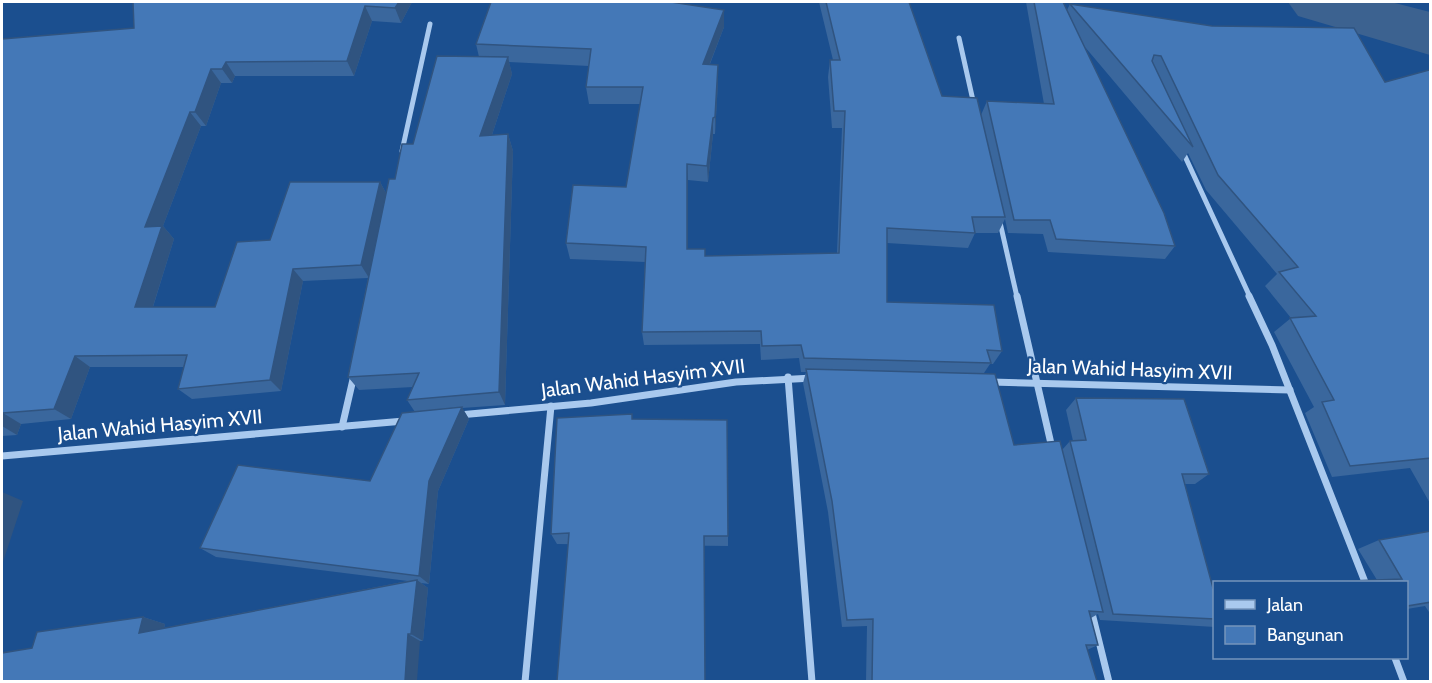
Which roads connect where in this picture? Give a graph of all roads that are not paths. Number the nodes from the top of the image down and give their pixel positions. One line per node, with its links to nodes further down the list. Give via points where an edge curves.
1 (430, 24): 5 (street)
2 (959, 38): 3 (street)
3 (977, 118)
4 (1177, 140): 12 (street)
5 (400, 162)
6 (998, 210): 11 (street)
7 (355, 369): 16 (street)
8 (789, 377): 9 (street, Jalan Wahid Hasyim XVII); 13 (street, Jalan Wahid Hasyim XVII); 23 (street)
9 (824, 378)
10 (977, 381): 11 (street, Jalan Wahid Hasyim XVII)
11 (1036, 383): 12 (street, Jalan Wahid Hasyim XVII); 17 (street)
12 (1290, 390): 19 (street)
13 (551, 406): 14 (street, Jalan Wahid Hasyim XVII); 22 (street)
14 (447, 417)
15 (412, 420): 16 (street, Jalan Wahid Hasyim XVII)
16 (342, 427): 18 (street, Jalan Wahid Hasyim XVII)
17 (1053, 452)
18 (2, 456)
19 (1365, 581)
20 (1089, 601): 24 (street)
21 (1396, 659): 25 (street)
22 (525, 681)
23 (812, 681)
24 (1109, 681)
25 (1404, 681)

